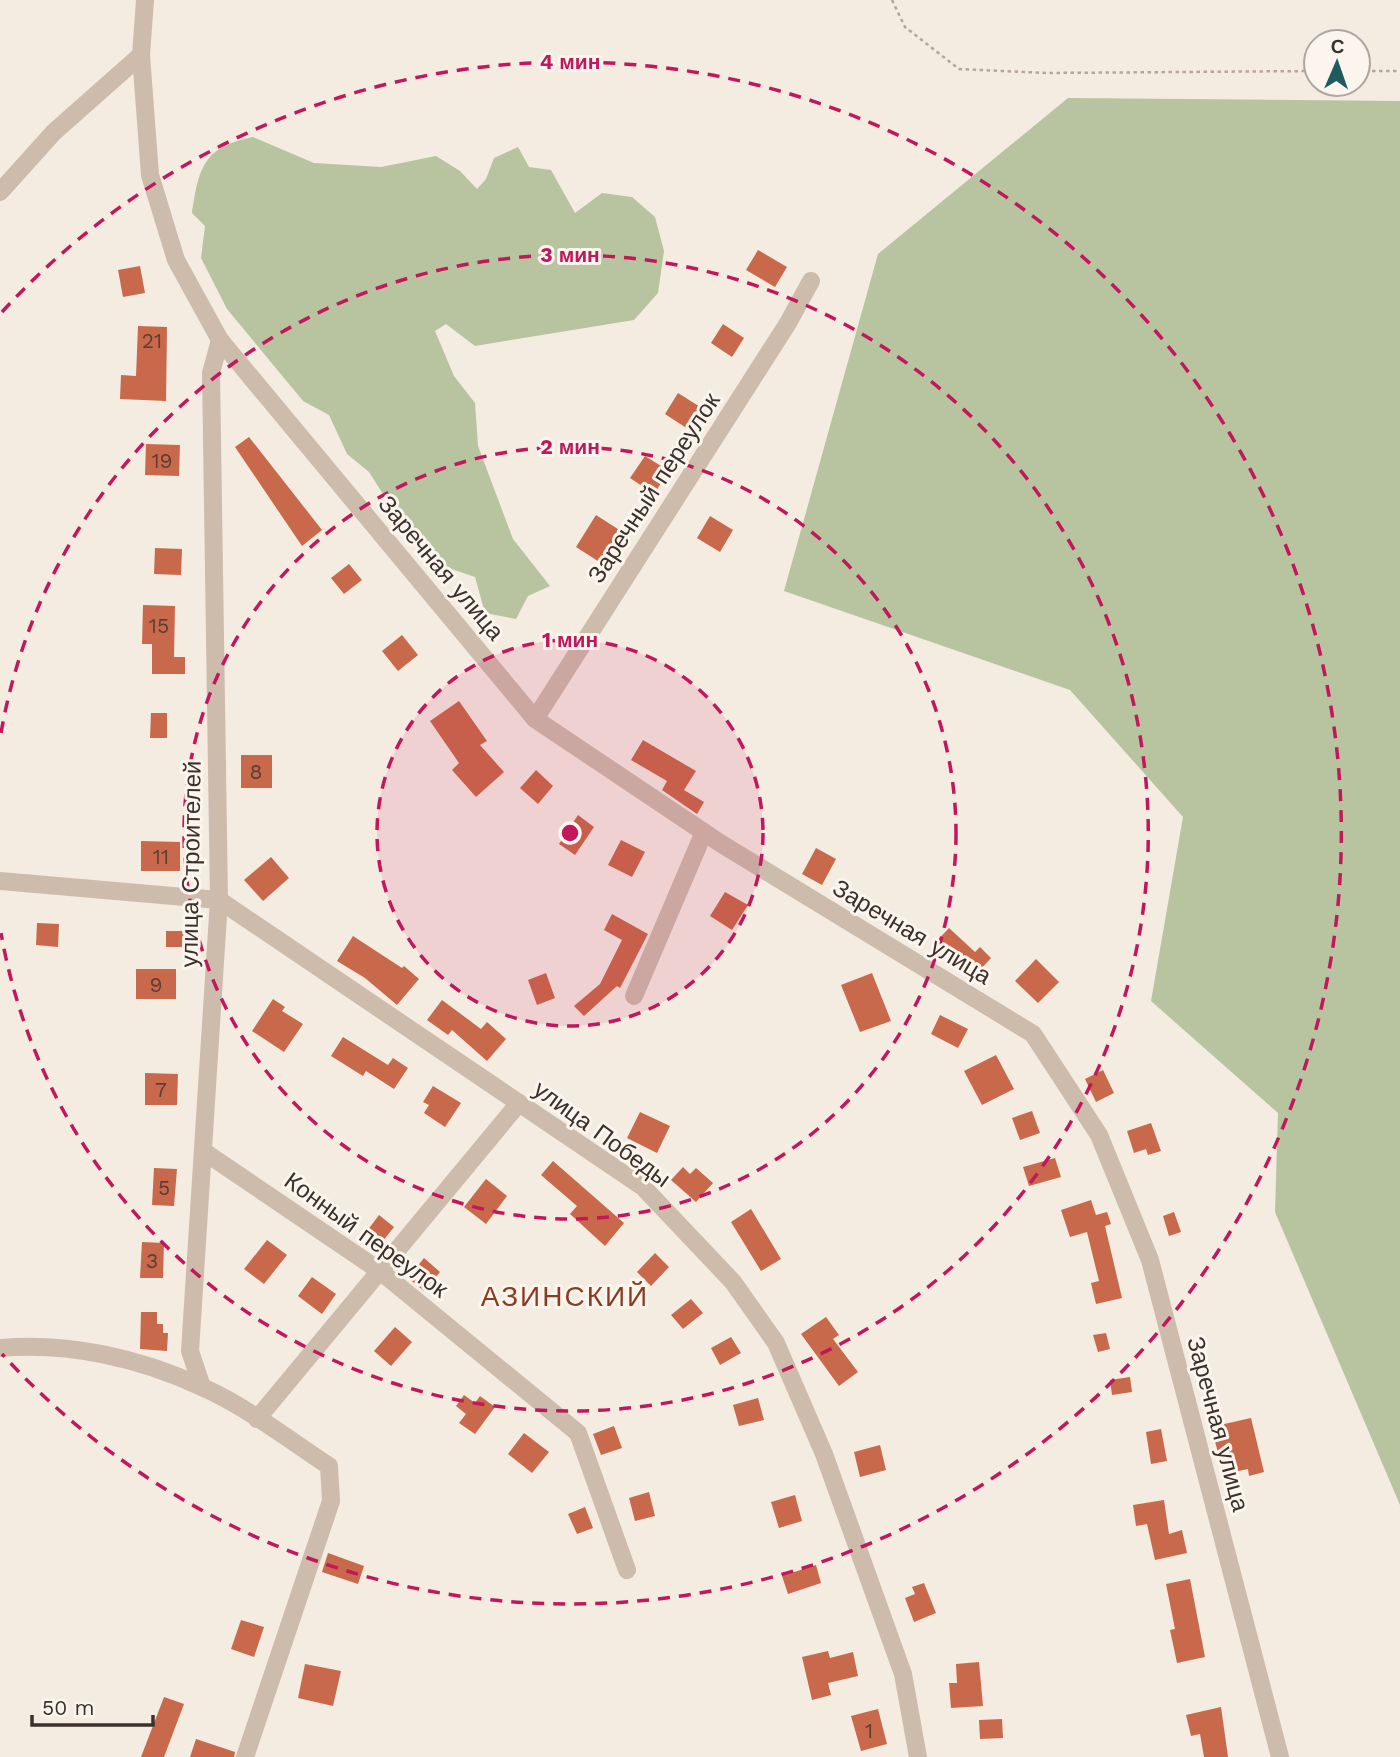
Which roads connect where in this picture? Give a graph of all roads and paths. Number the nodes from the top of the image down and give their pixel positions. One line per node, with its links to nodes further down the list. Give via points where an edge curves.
1 (145, 0): 3 (street, Заречная улица)
2 (892, 0): 4 (path, via 905,27 959,69)
3 (141, 55): 7 (street, via 54,132); 9 (street, Заречная улица, via 150,175 176,260)
4 (1302, 71)
5 (1372, 71): 6 (path)
6 (1400, 71)
7 (0, 192)
8 (811, 281): 10 (street, Заречный переулок)
9 (220, 340): 10 (street, Заречная улица); 13 (street, улица Строителей, via 211,373)
10 (535, 719): 11 (street, Заречная улица)
11 (704, 832): 14 (street); 24 (street, Заречная улица, via 1033,1034 1099,1135 1150,1260)
12 (0, 881): 13 (street, улица Победы)
13 (219, 900): 15 (street, улица Победы); 16 (street, улица Строителей)
14 (634, 996)
15 (519, 1103): 17 (street); 23 (street, улица Победы, via 643,1187 733,1283 776,1343 824,1454 903,1674)
16 (203, 1152): 17 (street, Конный переулок); 19 (street, улица Строителей, via 190,1351)
17 (380, 1271): 20 (street); 21 (street, Конный переулок, via 578,1433)
18 (0, 1348): 19 (street, via 111,1354)
19 (202, 1387): 20 (street)
20 (257, 1419): 22 (street, via 329,1466 331,1501)
21 (627, 1570)
22 (245, 1757)
23 (918, 1757)
24 (1280, 1757)

